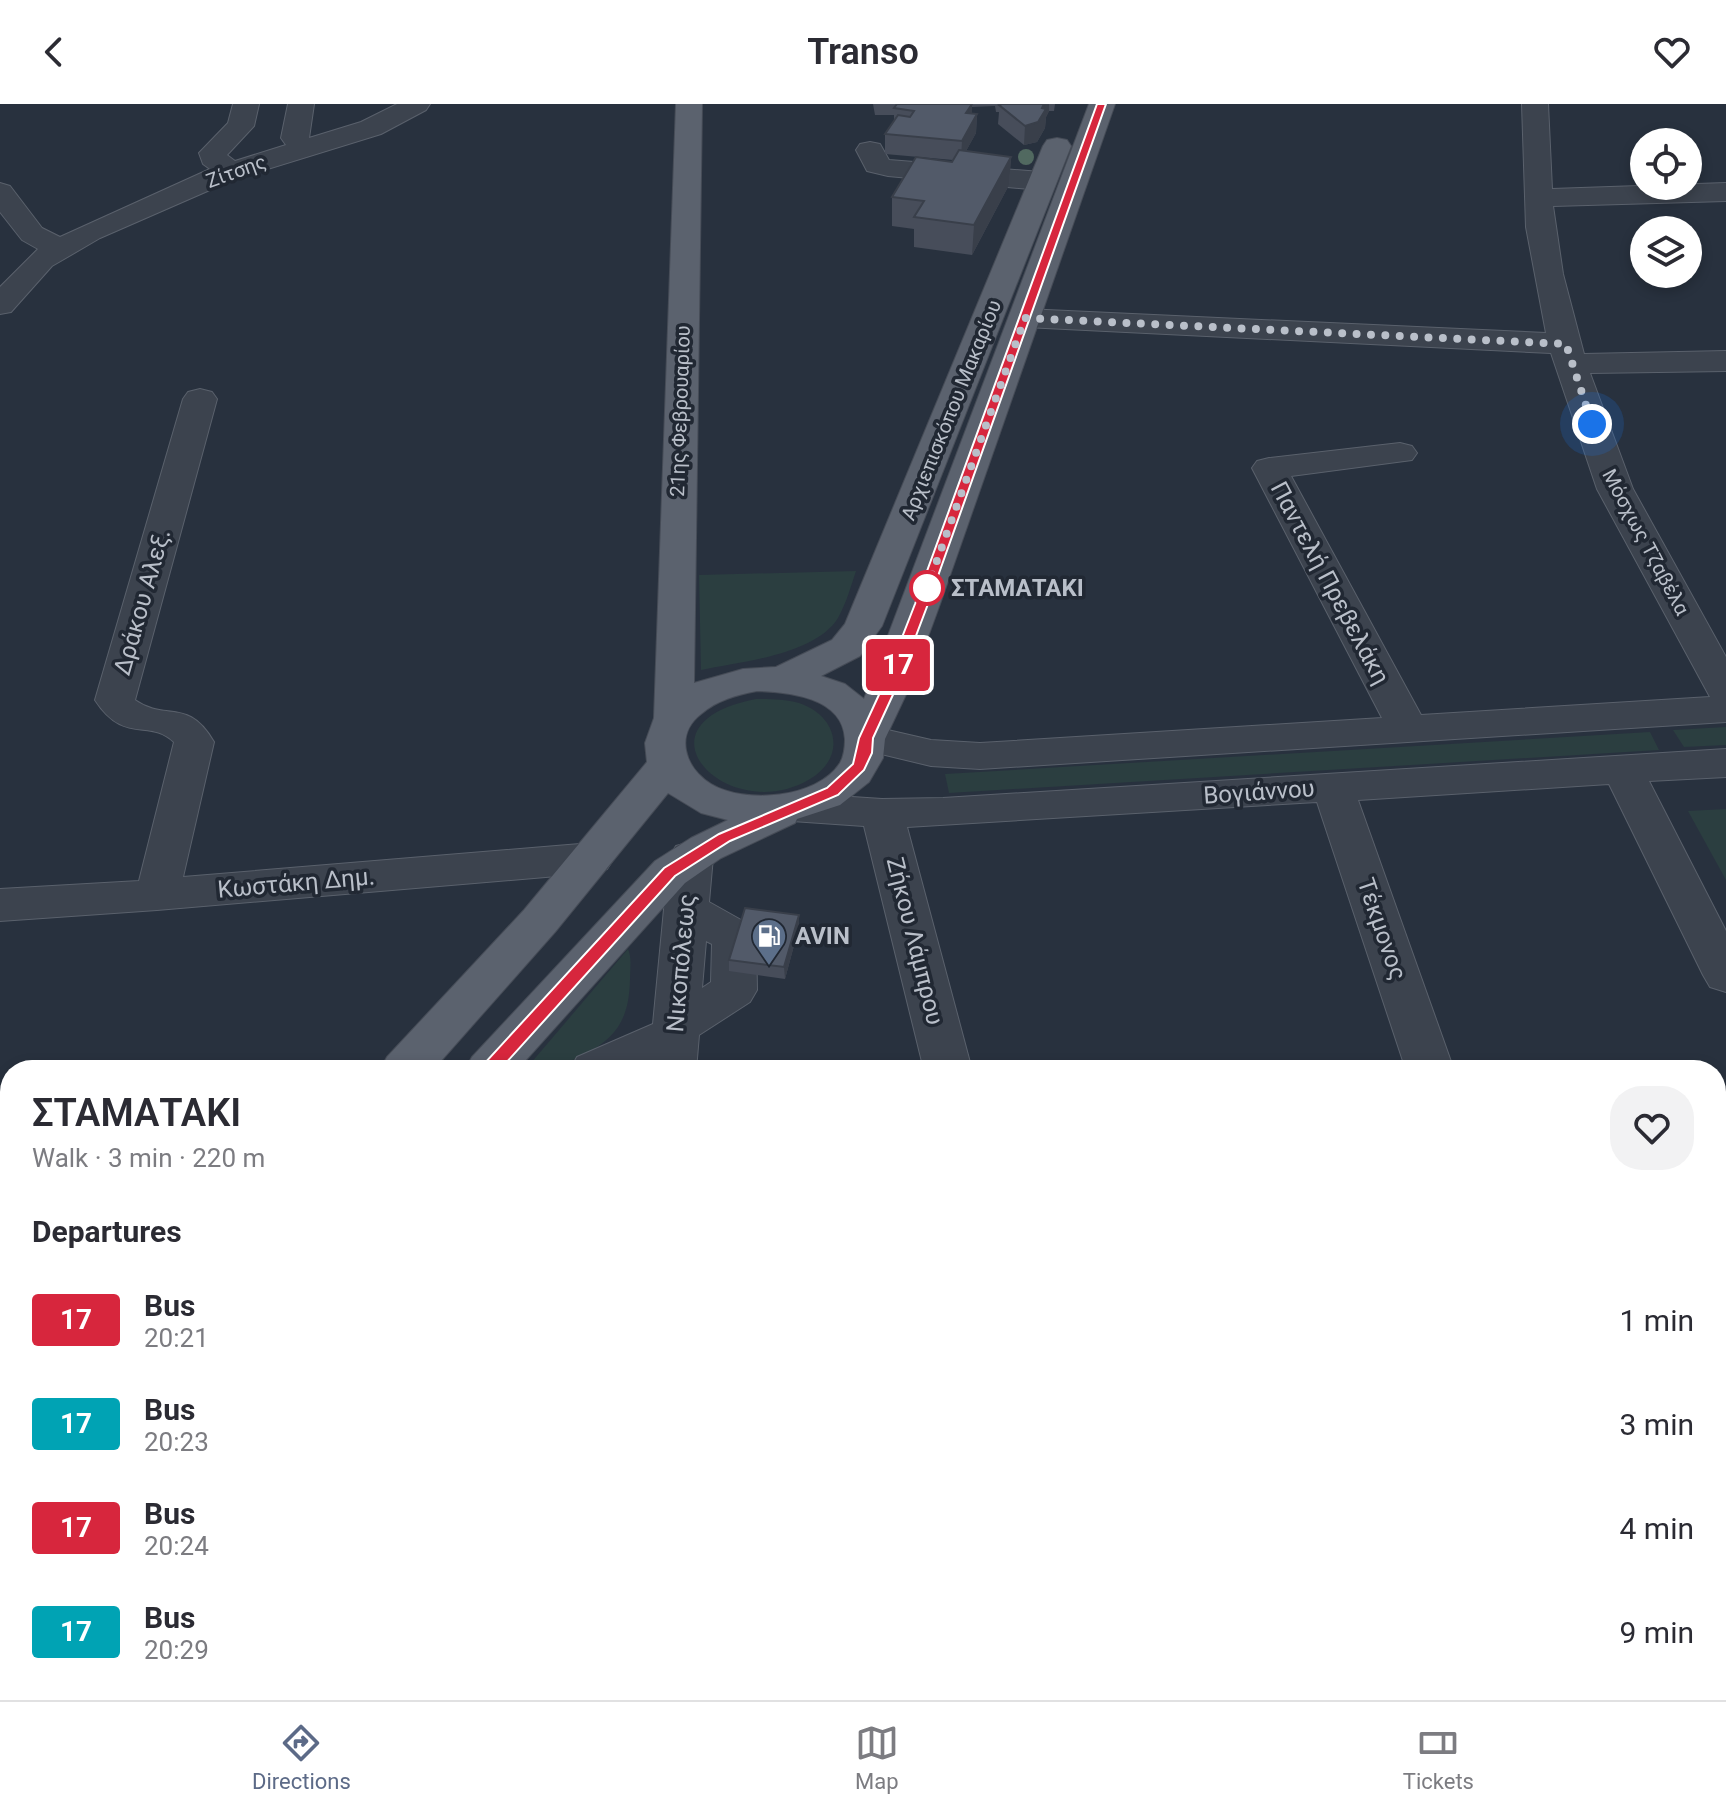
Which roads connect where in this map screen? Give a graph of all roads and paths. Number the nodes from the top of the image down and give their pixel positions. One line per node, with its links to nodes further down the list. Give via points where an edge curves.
1 (246, 104): 10 (street, via 240,129 213,153)
2 (301, 104): 8 (street, via 295,138)
3 (417, 104): 8 (street, Ζίτσης, via 371,128)
4 (689, 104): 26 (main road, 21ης Φεβρουαρίου)
5 (1077, 104): 11 (main road, Αρχιεπισκόπου Μακαρίου)
6 (1102, 104): 18 (main road)
7 (1535, 104): 14 (street, Μόσχως Τζαβέλα)
8 (302, 149): 10 (street, Ζίτσης)
9 (870, 150): 11 (street, via 877,165 888,168)
10 (231, 171): 16 (street, Ζίτσης)
11 (1041, 181): 23 (main road, Αρχιεπισκόπου Μακαρίου, via 863,626 846,648)
12 (0, 192): 15 (street)
13 (1726, 192): 14 (street)
14 (1540, 198): 19 (street, Μόσχως Τζαβέλα, via 1543,245)
15 (8, 218): 16 (street)
16 (59, 248): 17 (street, Ζίτσης, via 31,269)
17 (0, 305)
18 (1025, 318): 19 (street); 28 (main road, via 890,686)
19 (1569, 354): 20 (street); 24 (street, Μόσχως Τζαβέλα, via 1615,489)
20 (1726, 361)
21 (200, 399): 37 (street, Δράκου Αλεξ., via 116,693 117,706 125,714 181,726 194,742)
22 (1400, 453): 27 (street, Παντελή Πρεβελάκη, via 1269,468)
23 (784, 679): 26 (main road, via 757,679 708,691); 28 (main road, via 840,699 853,710)
24 (1726, 692)
25 (1726, 709): 27 (street)
26 (674, 718): 30 (main road, via 664,748)
27 (1408, 729): 28 (street, via 980,756 931,753)
28 (866, 738): 33 (main road, via 865,753 848,780 814,801)
29 (1726, 763): 31 (street, Βογιάννου)
30 (668, 764): 33 (main road, via 685,786 715,802 739,808); 36 (main road)
31 (1622, 769): 32 (street, Βογιάννου); 38 (street)
32 (1333, 788): 34 (street, Βογιάννου); 46 (street, Τέκμονος)
33 (792, 807): 34 (street, Βογιάννου); 35 (main road)
34 (882, 813): 45 (street, Ζήκου Λάμπρου)
35 (691, 857): 41 (street, Νικοπόλεως, via 685,909 734,936 734,990); 43 (main road, via 644,899)
36 (592, 858): 37 (street, Κωστάκη Δημ.); 42 (main road)
37 (157, 895): 39 (street, Κωστάκη Δημ.)
38 (1707, 898): 40 (street)
39 (0, 905)
40 (1726, 975)
41 (674, 1044): 44 (street)
42 (413, 1060)
43 (498, 1060)
44 (625, 1060)
45 (945, 1060)
46 (1427, 1060)

